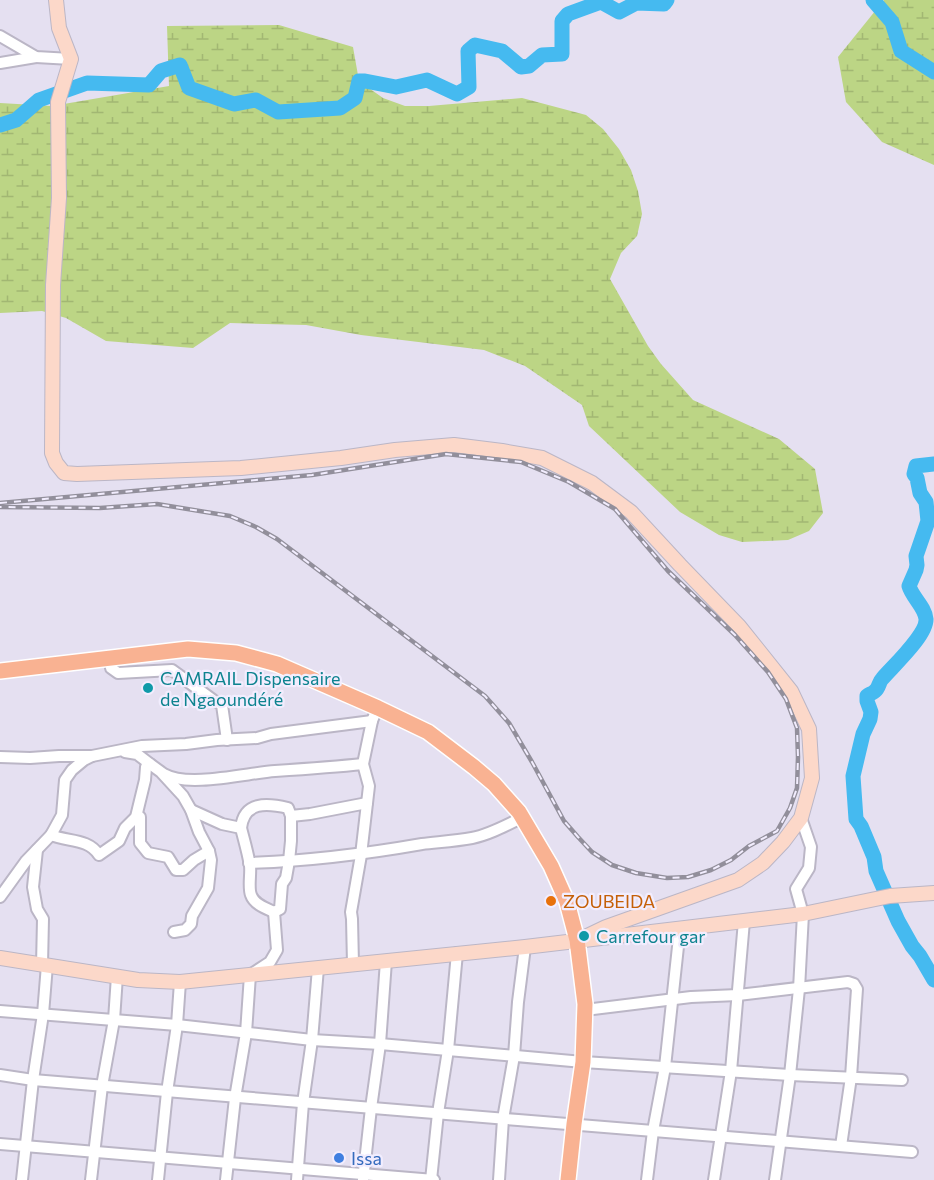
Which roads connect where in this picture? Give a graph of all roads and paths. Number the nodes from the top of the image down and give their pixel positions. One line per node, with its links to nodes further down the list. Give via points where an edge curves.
1 (56, 0): 3 (street)
2 (62, 0): 3 (street)
3 (59, 28): 6 (street)
4 (0, 36): 5 (street)
5 (36, 57): 6 (street); 7 (street)
6 (71, 59): 24 (street, via 59,95 54,285 52,453 64,473 241,468 454,445 542,458 592,483 631,512 739,626 791,691 809,729 812,778)
7 (0, 63)
8 (110, 658): 9 (main road); 10 (main road, via 188,649 236,653 277,664); 11 (street, via 111,668 118,673 172,670 180,675 222,705)
9 (0, 671)
10 (375, 714): 11 (street, via 257,738); 17 (street); 21 (main road, via 428,732 494,784)
11 (227, 740): 12 (street)
12 (142, 746): 13 (street); 18 (street)
13 (115, 750): 14 (street); 16 (street, via 137,754)
14 (92, 756): 15 (street); 26 (street, via 65,780 62,815)
15 (0, 757)
16 (150, 764): 18 (street); 23 (street, via 146,767)
17 (363, 764): 18 (street, via 190,780); 19 (street, via 369,786)
18 (160, 772): 20 (street)
19 (367, 803): 22 (street); 29 (street)
20 (191, 810): 25 (street); 28 (street)
21 (519, 812): 29 (street, via 515,821 473,837); 39 (main road, via 551,866)
22 (291, 816): 25 (street, via 288,808 257,806 247,811); 30 (street)
23 (136, 817): 26 (street, via 119,841 99,855 88,845); 28 (street, via 140,817 140,843 148,853 168,857 176,870 183,870)
24 (801, 818): 35 (street, via 811,847 808,868 796,889); 39 (street, via 763,863 738,880)
25 (242, 828): 31 (street)
26 (51, 835): 27 (street)
27 (37, 850): 33 (street); 45 (street, via 33,887 43,919)
28 (209, 851): 38 (street, via 208,888 191,924)
29 (361, 855): 30 (street); 44 (street, via 351,912)
30 (289, 861): 31 (street); 34 (street, via 279,909)
31 (249, 863): 34 (street, via 252,898)
32 (934, 893): 35 (street, via 884,897)
33 (0, 897)
34 (274, 912): 47 (street, via 277,950 270,962)
35 (802, 914): 36 (street); 50 (street)
36 (744, 921): 37 (street); 51 (street)
37 (680, 928): 39 (street); 52 (street)
38 (174, 932)
39 (579, 940): 40 (street); 53 (main road)
40 (525, 947): 41 (street); 62 (street)
41 (457, 953): 43 (street); 61 (street)
42 (0, 958): 45 (street)
43 (386, 961): 44 (street); 60 (street)
44 (353, 964): 46 (street)
45 (44, 965): 48 (street); 55 (street)
46 (318, 968): 47 (street); 59 (street)
47 (250, 975): 49 (street); 58 (street)
48 (117, 976): 49 (street); 56 (street)
49 (180, 982): 57 (street)
50 (799, 989): 51 (street); 67 (street); 68 (street, via 848,982 857,989)
51 (738, 995): 52 (street); 65 (street)
52 (673, 1000): 53 (street); 64 (street)
53 (585, 1010): 63 (main road)
54 (0, 1011): 55 (street)
55 (43, 1014): 56 (street); 69 (street)
56 (114, 1020): 57 (street); 71 (street)
57 (177, 1025): 58 (street); 72 (street)
58 (246, 1033): 59 (street); 73 (street)
59 (312, 1040): 60 (street); 74 (street)
60 (380, 1044): 61 (street); 75 (street)
61 (448, 1050): 62 (street); 76 (street)
62 (514, 1056): 63 (street); 77 (street)
63 (584, 1062): 64 (street); 78 (main road)
64 (665, 1067): 65 (street); 79 (street)
65 (731, 1071): 67 (street); 80 (street)
66 (0, 1075): 69 (street)
67 (790, 1075): 68 (street); 81 (street)
68 (850, 1077): 70 (street); 84 (street)
69 (33, 1080): 71 (street); 83 (street)
70 (902, 1080)
71 (102, 1086): 72 (street); 85 (street)
72 (167, 1092): 73 (street); 87 (street)
73 (235, 1098): 74 (street); 88 (street)
74 (303, 1103): 75 (street); 89 (street)
75 (371, 1108): 76 (street); 90 (street)
76 (438, 1113): 77 (street); 95 (street)
77 (504, 1119): 78 (street); 96 (street)
78 (574, 1124): 79 (street); 97 (main road)
79 (653, 1131): 80 (street); 98 (street)
80 (720, 1137): 81 (street); 99 (street)
81 (780, 1142): 84 (street); 100 (street)
82 (0, 1144): 83 (street)
83 (26, 1146): 85 (street); 91 (street)
84 (841, 1146): 86 (street)
85 (94, 1152): 87 (street); 92 (street)
86 (912, 1152)
87 (161, 1156): 88 (street); 93 (street)
88 (228, 1164): 89 (street); 94 (street)
89 (297, 1174): 90 (street)
90 (364, 1177): 95 (street)
91 (22, 1180)
92 (92, 1180)
93 (158, 1180)
94 (226, 1180)
95 (432, 1180)
96 (499, 1180)
97 (568, 1180)
98 (647, 1180)
99 (714, 1180)
100 (775, 1180)

